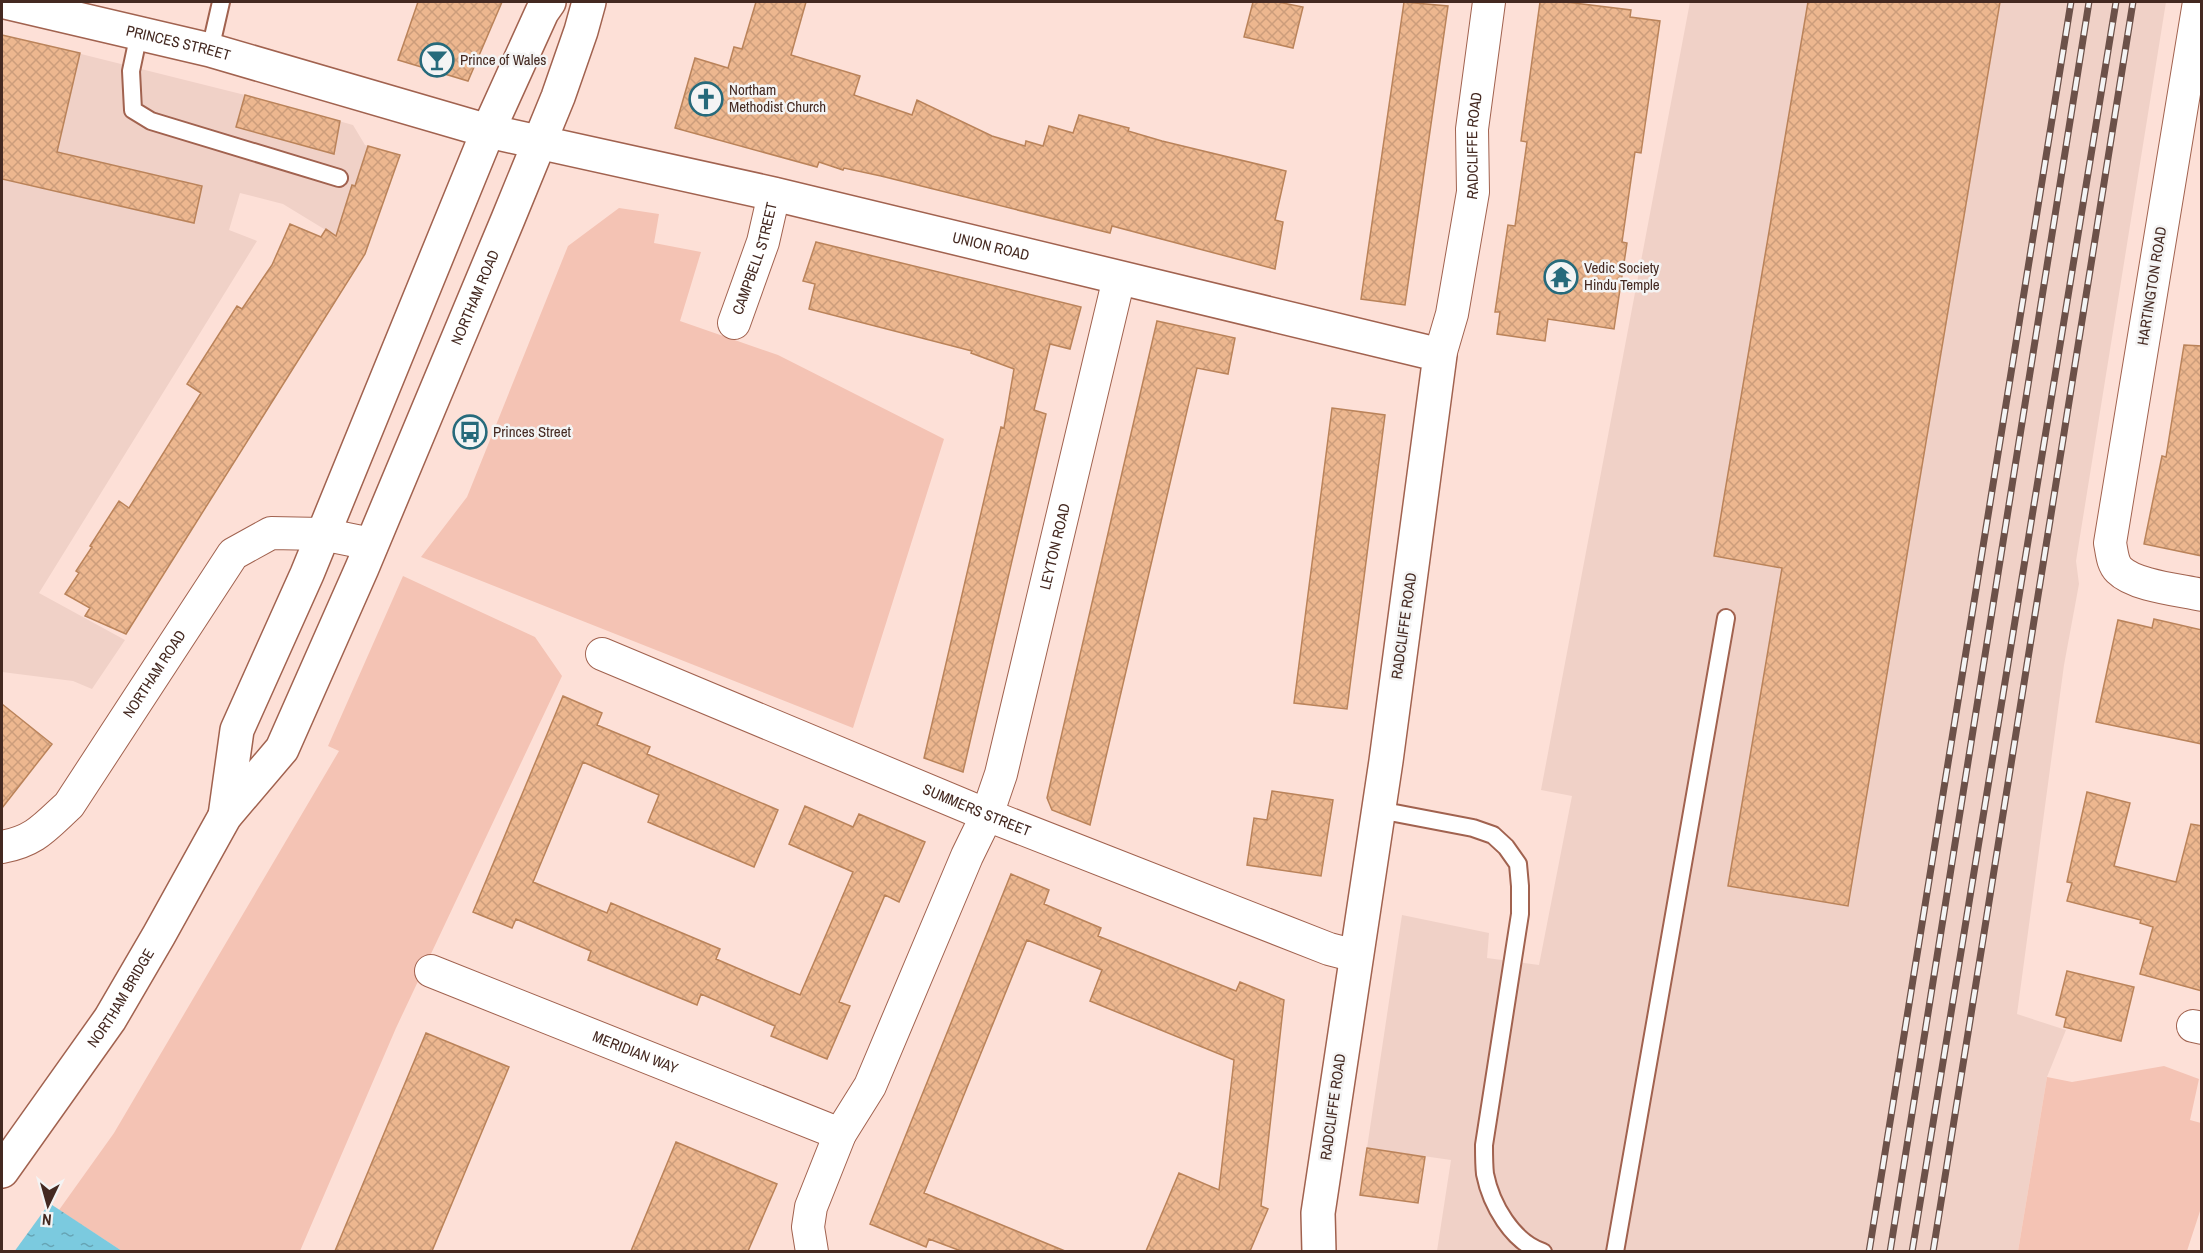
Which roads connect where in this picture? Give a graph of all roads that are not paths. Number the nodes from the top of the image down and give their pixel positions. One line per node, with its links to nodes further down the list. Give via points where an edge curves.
1 (5, 2): 7 (street, PRINCES STREET)
2 (221, 2): 8 (lane)
3 (549, 2): 9 (street)
4 (589, 2): 10 (street, NORTHAM ROAD)
5 (1489, 2): 15 (street, RADCLIFFE ROAD, via 1472,129 1473,192 1452,314)
6 (2199, 2): 18 (street, HARTINGTON ROAD, via 2110,543 2119,570 2136,580)
7 (139, 33): 8 (street, PRINCES STREET); 11 (lane, via 131,71 133,110 151,121)
8 (210, 50): 9 (street, PRINCES STREET)
9 (488, 131): 10 (street, PRINCES STREET); 16 (street)
10 (539, 142): 12 (street, UNION ROAD); 17 (street, NORTHAM ROAD)
11 (339, 178)
12 (774, 194): 13 (street, UNION ROAD); 14 (street, CAMPBELL STREET, via 763,242)
13 (1119, 278): 15 (street, UNION ROAD); 22 (street, LEYTON ROAD, via 1004,763)
14 (734, 323)
15 (1440, 355): 21 (street, RADCLIFFE ROAD)
16 (322, 534): 17 (street, NORTHAM ROAD); 23 (street, NORTHAM BRIDGE, via 237,730); 24 (street, NORTHAM ROAD, via 271,533 233,554 69,805 23,843)
17 (371, 544): 23 (street, NORTHAM BRIDGE, via 282,749)
18 (2202, 596)
19 (1726, 618): 32 (lane)
20 (602, 654): 22 (street, SUMMERS STREET)
21 (1379, 810): 25 (street, RADCLIFFE ROAD); 31 (lane, via 1493,835 1518,864 1520,914 1484,1145 1485,1173 1493,1201 1509,1226 1531,1248)
22 (987, 815): 25 (street, SUMMERS STREET, via 1329,949); 27 (street, via 870,1086)
23 (225, 816): 28 (street, NORTHAM BRIDGE, via 115,1009)
24 (2, 847)
25 (1356, 956): 30 (street, RADCLIFFE ROAD, via 1318,1213)
26 (431, 971): 27 (street, MERIDIAN WAY)
27 (840, 1134): 29 (street, via 811,1207 808,1227)
28 (2, 1171)
29 (812, 1251)
30 (1319, 1251)
31 (1543, 1251)
32 (1616, 1251)

